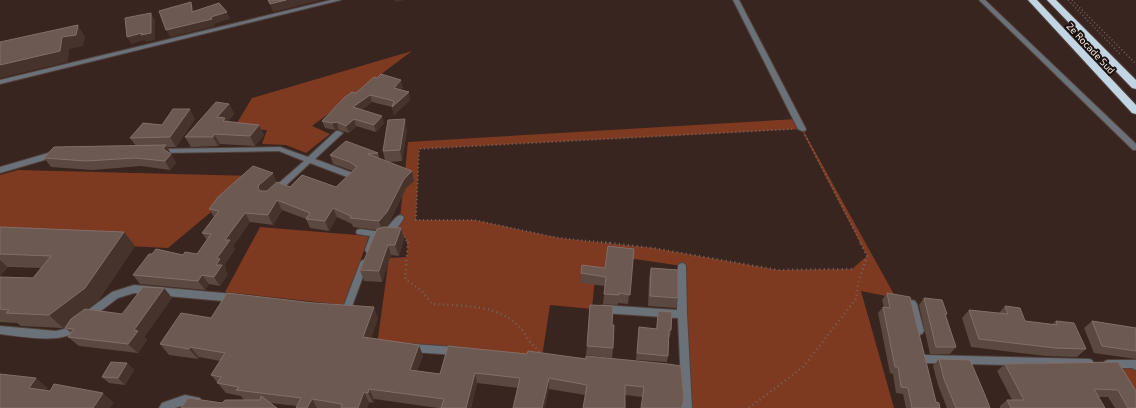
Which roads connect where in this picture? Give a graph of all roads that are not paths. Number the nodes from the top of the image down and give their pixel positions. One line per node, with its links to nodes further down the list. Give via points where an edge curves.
1 (338, 0): 6 (street)
2 (736, 0): 9 (street)
3 (982, 0): 11 (street)
4 (1032, 0): 8 (highway, 2e Rocade Sud)
5 (1051, 0): 7 (highway, 2e Rocade Sud)
6 (0, 82)
7 (1136, 86)
8 (1136, 110)
9 (802, 129)
10 (339, 133): 14 (street)
11 (1136, 148)
12 (147, 151): 14 (street, via 280,149)
13 (61, 152): 15 (street)
14 (308, 160): 16 (street); 17 (street, via 298,172)
15 (0, 170)
16 (350, 176)
17 (268, 197)
18 (400, 218): 20 (street, via 392,229 383,235)
19 (360, 232): 20 (street)
20 (375, 234): 24 (street, via 347,309)
21 (682, 266): 26 (street)
22 (245, 299): 27 (street, via 134,289 115,295 67,332 56,335)
23 (912, 304): 28 (street)
24 (331, 307)
25 (592, 309): 26 (street)
26 (682, 314): 35 (street, via 681,370)
27 (0, 330)
28 (920, 338)
29 (400, 347): 30 (street)
30 (471, 352)
31 (1135, 365): 32 (street, via 924,355)
32 (928, 372)
33 (209, 403): 34 (street, via 185,400)
34 (164, 408)
35 (687, 408)

